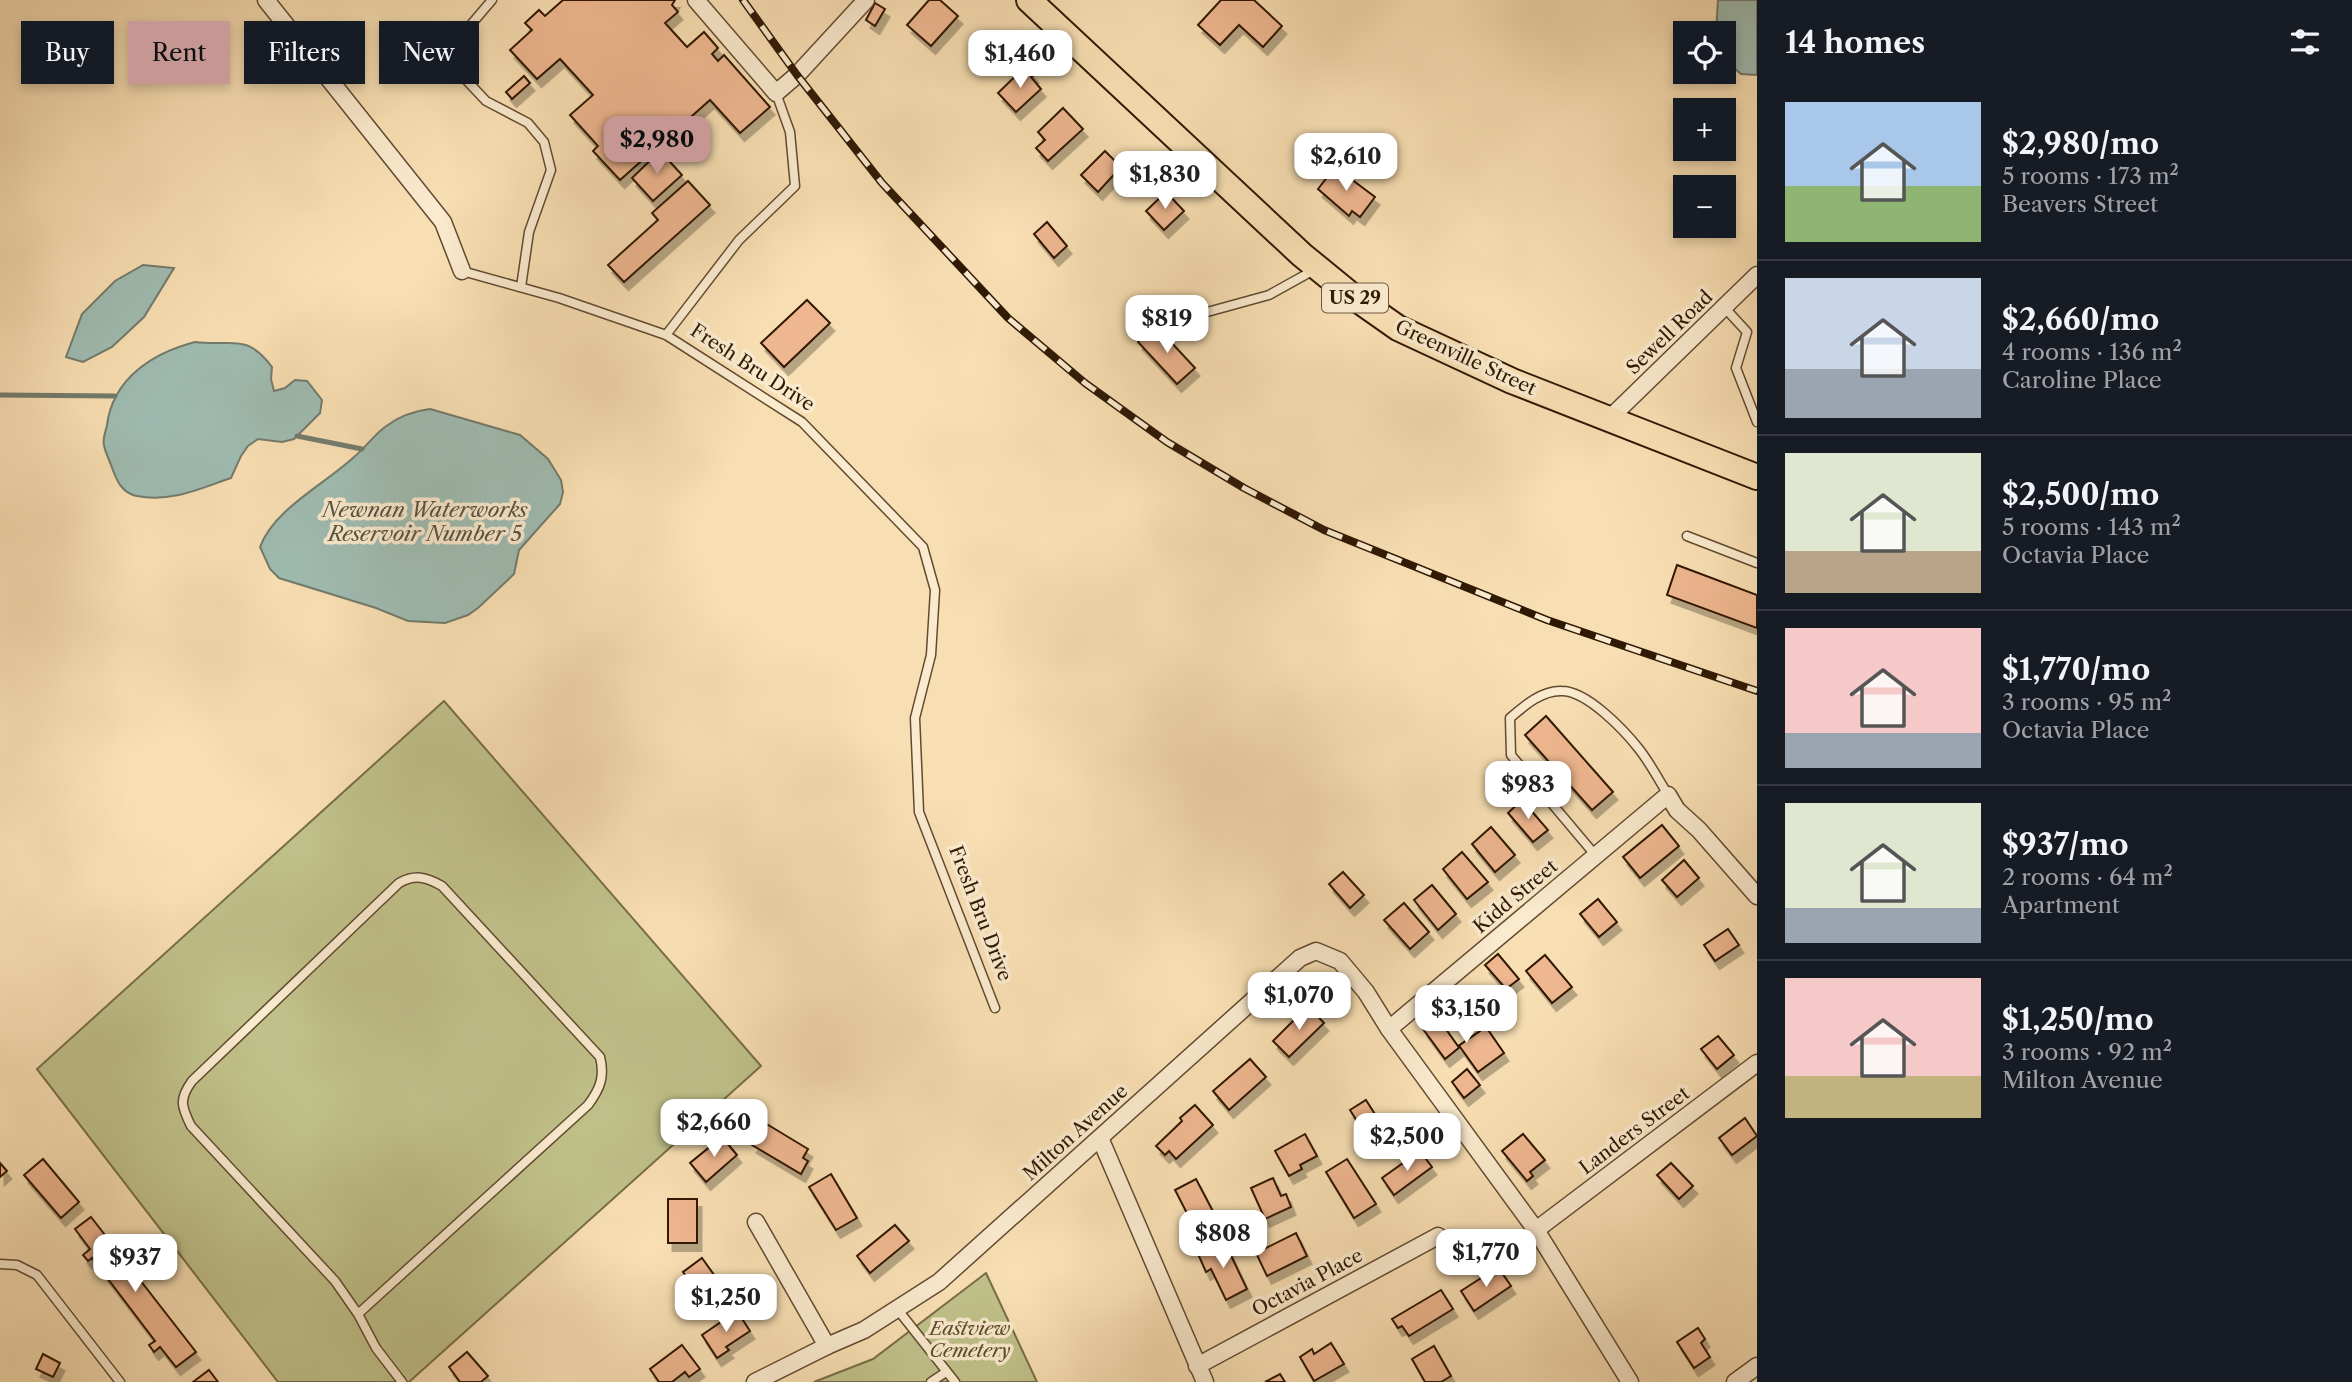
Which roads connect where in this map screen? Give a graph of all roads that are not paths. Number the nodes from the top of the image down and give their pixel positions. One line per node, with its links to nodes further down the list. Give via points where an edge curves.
1 (266, 0): 8 (street, Fresh Bru Drive, via 443,222)
2 (492, 0): 10 (lane, via 457,41 454,67 486,101 528,123 544,142 551,170 529,232)
3 (696, 0): 6 (street)
4 (866, 0): 6 (street)
5 (1029, 0): 7 (main road, Greenville Street / US 29)
6 (776, 93): 14 (lane, via 790,132 795,186 739,240)
7 (1317, 268): 12 (lane, via 1269,295); 16 (main road, Greenville Street / US 29, via 1398,328 1512,381)
8 (462, 271): 10 (lane, Fresh Bru Drive)
9 (1757, 275): 11 (street, Sewell Road)
10 (521, 287): 14 (lane, Fresh Bru Drive)
11 (1724, 307): 13 (lane); 16 (street, Sewell Road)
12 (1200, 314)
13 (1747, 332): 15 (lane); 17 (lane, via 1736,368)
14 (666, 335): 24 (lane, Fresh Bru Drive, via 802,422 923,547 935,590 931,655 915,718 919,812)
15 (1757, 337)
16 (1610, 418): 18 (main road, Greenville Street / US 29)
17 (1757, 422)
18 (1757, 476)
19 (1687, 536): 20 (lane)
20 (1757, 563)
21 (1668, 795): 22 (street, Kidd Street); 22 (lane, via 1640,749 1597,706 1561,690 1532,699 1510,718 1511,755); 23 (street)
22 (1596, 856): 25 (street, Kidd Street)
23 (1757, 896)
24 (995, 1008)
25 (1389, 1029): 27 (street, Milton Avenue, via 1340,961 1316,951 1291,965); 29 (street)
26 (1757, 1063): 29 (street, Landers Street)
27 (1100, 1138): 32 (street, Milton Avenue, via 939,1282); 35 (street)
28 (756, 1222): 34 (street)
29 (1536, 1230): 44 (street)
30 (1437, 1236): 35 (street, Octavia Place)
31 (0, 1264): 38 (lane, via 17,1265 37,1275)
32 (898, 1310): 34 (street, Milton Avenue); 37 (lane)
33 (358, 1314): 33 (lane, via 335,1281 191,1126 183,1109 184,1093 411,876 430,879 442,887 600,1057 601,1087 588,1105); 39 (lane)
34 (827, 1346): 40 (street, Milton Avenue)
35 (1197, 1366): 43 (street)
36 (1757, 1366): 45 (street)
37 (946, 1372): 41 (lane); 42 (lane)
38 (120, 1382)
39 (401, 1382)
40 (755, 1382)
41 (931, 1382)
42 (955, 1382)
43 (1205, 1382)
44 (1630, 1382)
45 (1735, 1382)

